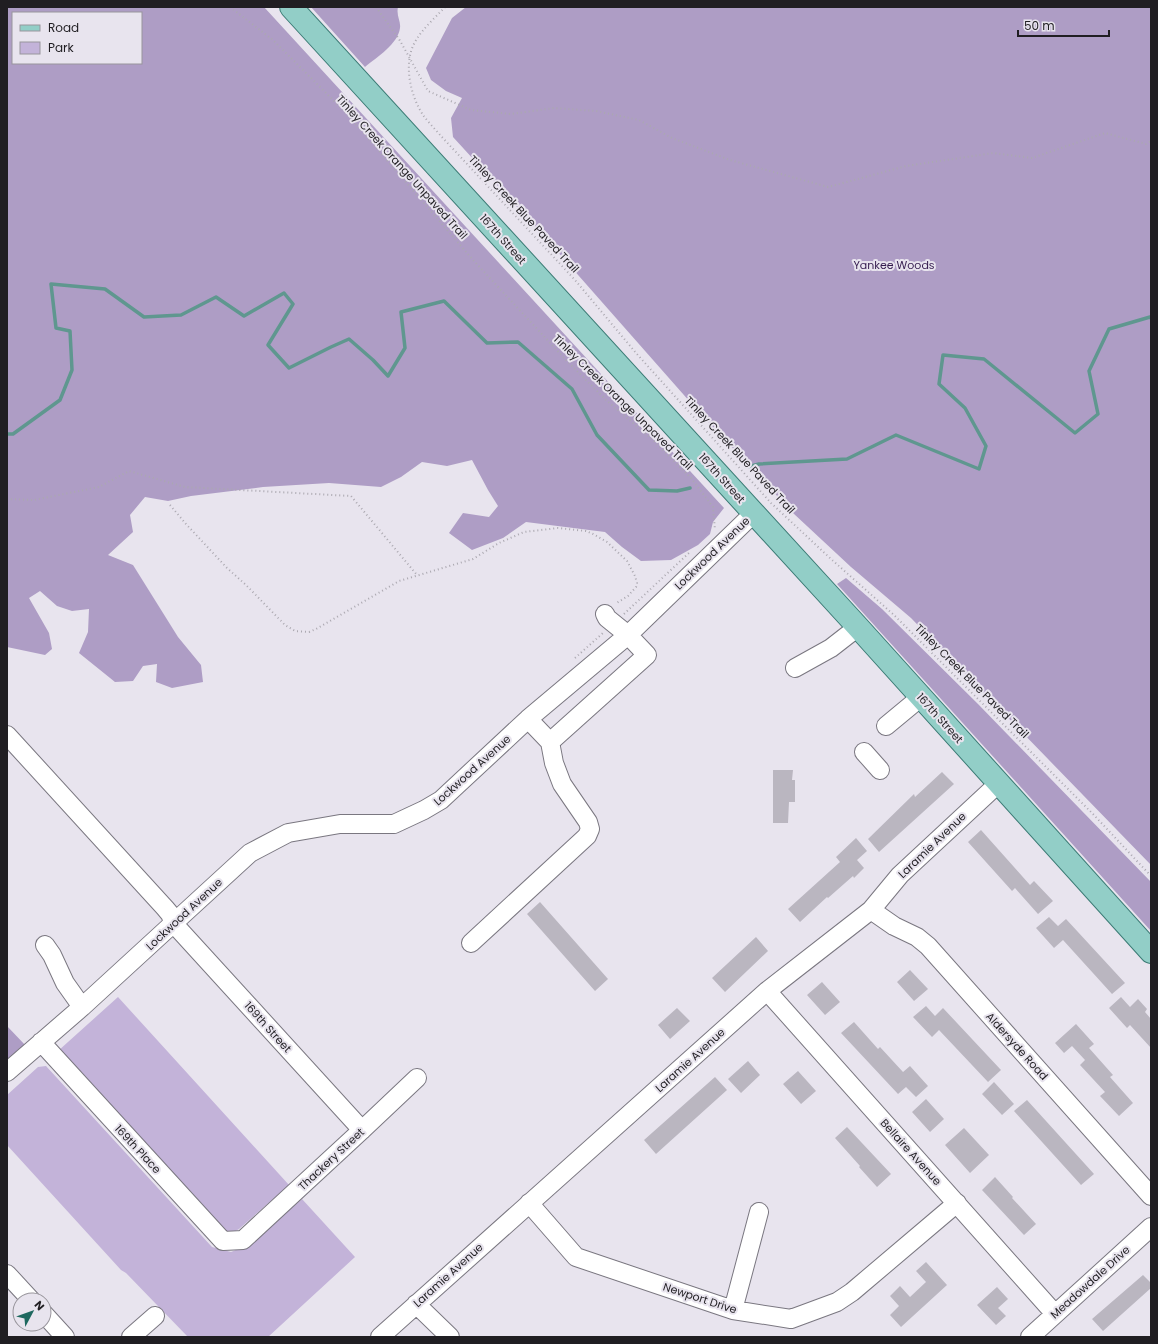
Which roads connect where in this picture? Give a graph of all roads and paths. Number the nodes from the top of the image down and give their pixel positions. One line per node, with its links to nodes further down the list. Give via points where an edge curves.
1 (230, 7): 10 (path, Tinley Creek Orange Unpaved Trail, via 273,40 348,115 474,261 566,360 691,478 712,507 715,529)
2 (291, 7): 9 (main road, 167th Street)
3 (376, 7): 5 (path)
4 (445, 7): 5 (path, Tinley Creek Blue Paved Trail, via 416,41)
5 (410, 58): 6 (path, via 428,91 471,110 511,114 554,108 596,111 639,120 672,138 730,160 828,187 906,166 993,153 1032,158 1105,133 1146,144); 26 (path, Tinley Creek Blue Paved Trail, via 414,97 423,114 575,280 714,441 771,503 899,621 1093,814)
6 (1151, 142)
7 (7, 499): 12 (path, via 34,500 99,487 129,471 185,487 351,496)
8 (170, 505): 12 (path, via 226,568 246,585 278,620 295,631 309,632 316,629 399,581)
9 (754, 513): 14 (main road, 167th Street); 15 (street, Lockwood Avenue)
10 (710, 534)
11 (692, 550): 13 (path)
12 (417, 576): 13 (path, via 473,559 524,532 558,528 586,531 607,542 627,561 637,583 628,596 609,608)
13 (609, 619): 15 (street); 16 (path)
14 (858, 627): 17 (street, via 831,648); 18 (main road, 167th Street)
15 (628, 635): 19 (street, Lockwood Avenue); 22 (street, via 647,655)
16 (573, 660)
17 (795, 668)
18 (921, 696): 20 (street); 25 (main road, 167th Street)
19 (528, 719): 22 (street); 28 (street, Lockwood Avenue, via 441,800 424,810 394,824 340,824 288,833 250,853)
20 (886, 726)
21 (7, 736): 28 (street, 169th Street, via 165,908)
22 (550, 742): 29 (street, via 562,784 590,829 587,836)
23 (864, 752): 24 (street)
24 (880, 770)
25 (999, 782): 27 (street, Laramie Avenue, via 900,875); 31 (main road, 167th Street)
26 (1151, 876)
27 (871, 910): 32 (street, Laramie Avenue); 38 (street, Aldersyde Road, via 928,946)
28 (174, 924): 33 (street, Lockwood Avenue); 37 (street, 169th Street)
29 (471, 943)
30 (45, 945): 33 (street, via 52,954 65,983)
31 (1151, 952)
32 (767, 991): 39 (street, Laramie Avenue); 40 (street, Bellaire Avenue)
33 (82, 1007): 34 (street, Lockwood Avenue)
34 (40, 1042): 35 (street, Lockwood Avenue); 43 (street, 169th Place, via 223,1241)
35 (7, 1072)
36 (417, 1078): 37 (street, Thackery Street)
37 (362, 1130): 43 (street, Thackery Street)
38 (1151, 1196)
39 (529, 1203): 46 (street, Laramie Avenue); 47 (street, Newport Drive, via 576,1257)
40 (956, 1203): 47 (street, Newport Drive, via 837,1302 791,1319); 48 (street, Bellaire Avenue)
41 (759, 1212): 47 (street)
42 (1151, 1227): 48 (street, Meadowdale Drive)
43 (243, 1240)
44 (7, 1274): 45 (street)
45 (24, 1292)
46 (416, 1304): 53 (street, Laramie Avenue); 54 (street)
47 (733, 1310)
48 (1055, 1314): 55 (street, Meadowdale Drive)
49 (155, 1316): 52 (street)
50 (52, 1323): 51 (street)
51 (65, 1337)
52 (131, 1337)
53 (380, 1337)
54 (450, 1337)
55 (1030, 1337)

